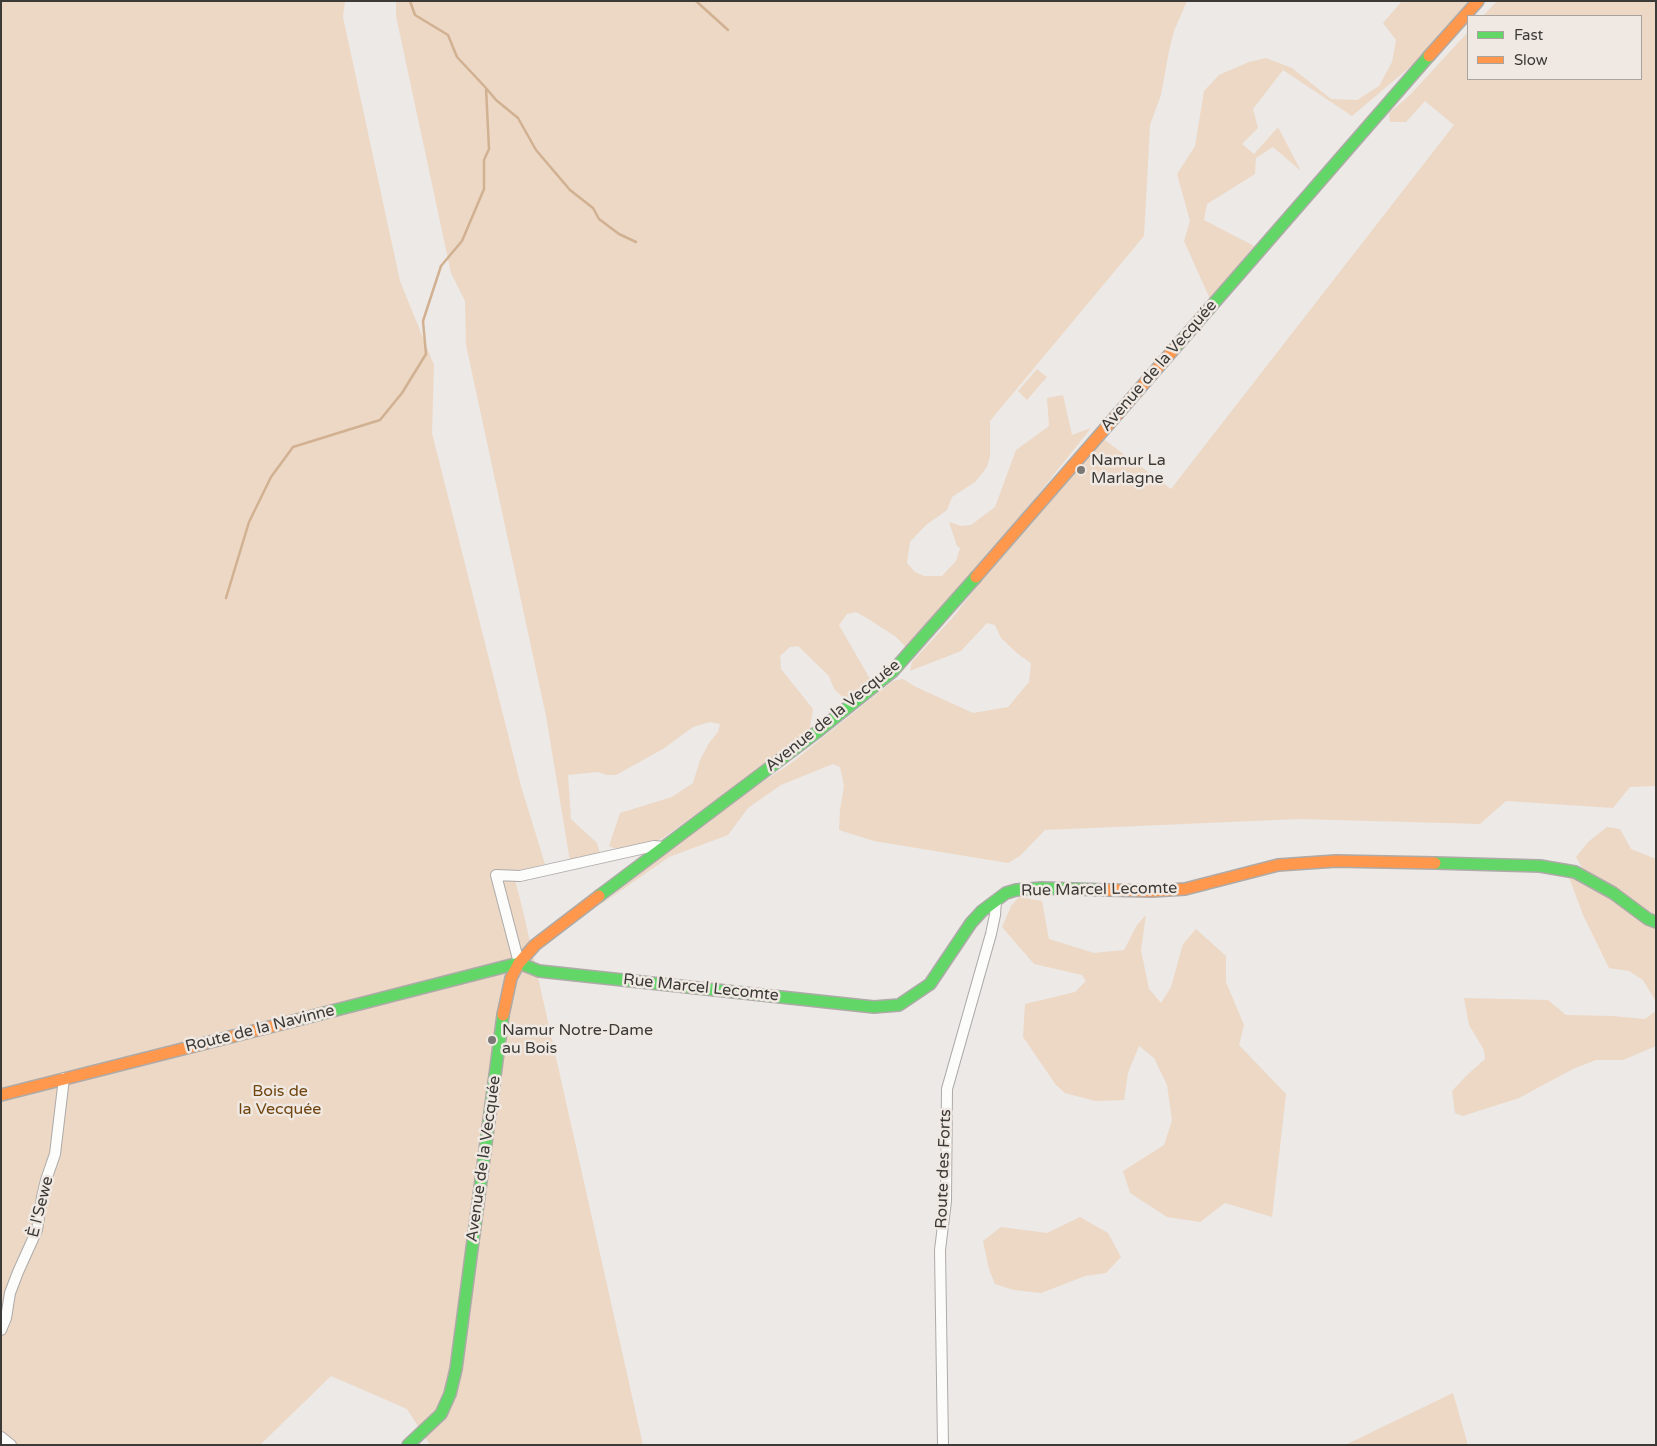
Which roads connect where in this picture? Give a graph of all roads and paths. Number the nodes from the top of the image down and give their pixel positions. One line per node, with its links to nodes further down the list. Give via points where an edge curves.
1 (1478, 1): 2 (main road, Avenue de la Vecquée, via 892,672)
2 (664, 847): 5 (main road, Avenue de la Vecquée, via 550,933); 5 (street, via 654,846 520,876 496,875)
3 (996, 900): 4 (main road, Rue Marcel Lecomte, via 1016,890 1185,889 1278,865 1303,862 1540,866 1575,872 1613,892); 5 (main road, Rue Marcel Lecomte, via 971,923 930,984 899,1004 874,1007 539,971); 12 (street, Route des Forts, via 991,934 947,1089 946,1201 940,1250)
4 (1656, 922)
5 (519, 963): 6 (main road, Route de la Navinne); 11 (main road, Avenue de la Vecquée, via 511,978 503,1016 456,1369 441,1414)
6 (64, 1078): 7 (main road, Route de la Navinne); 8 (street, È l'Sewe, via 56,1154 46,1180 38,1230 10,1293)
7 (1, 1095)
8 (1, 1330)
9 (1, 1437): 10 (street)
10 (11, 1445)
11 (408, 1445)
12 (943, 1445)

